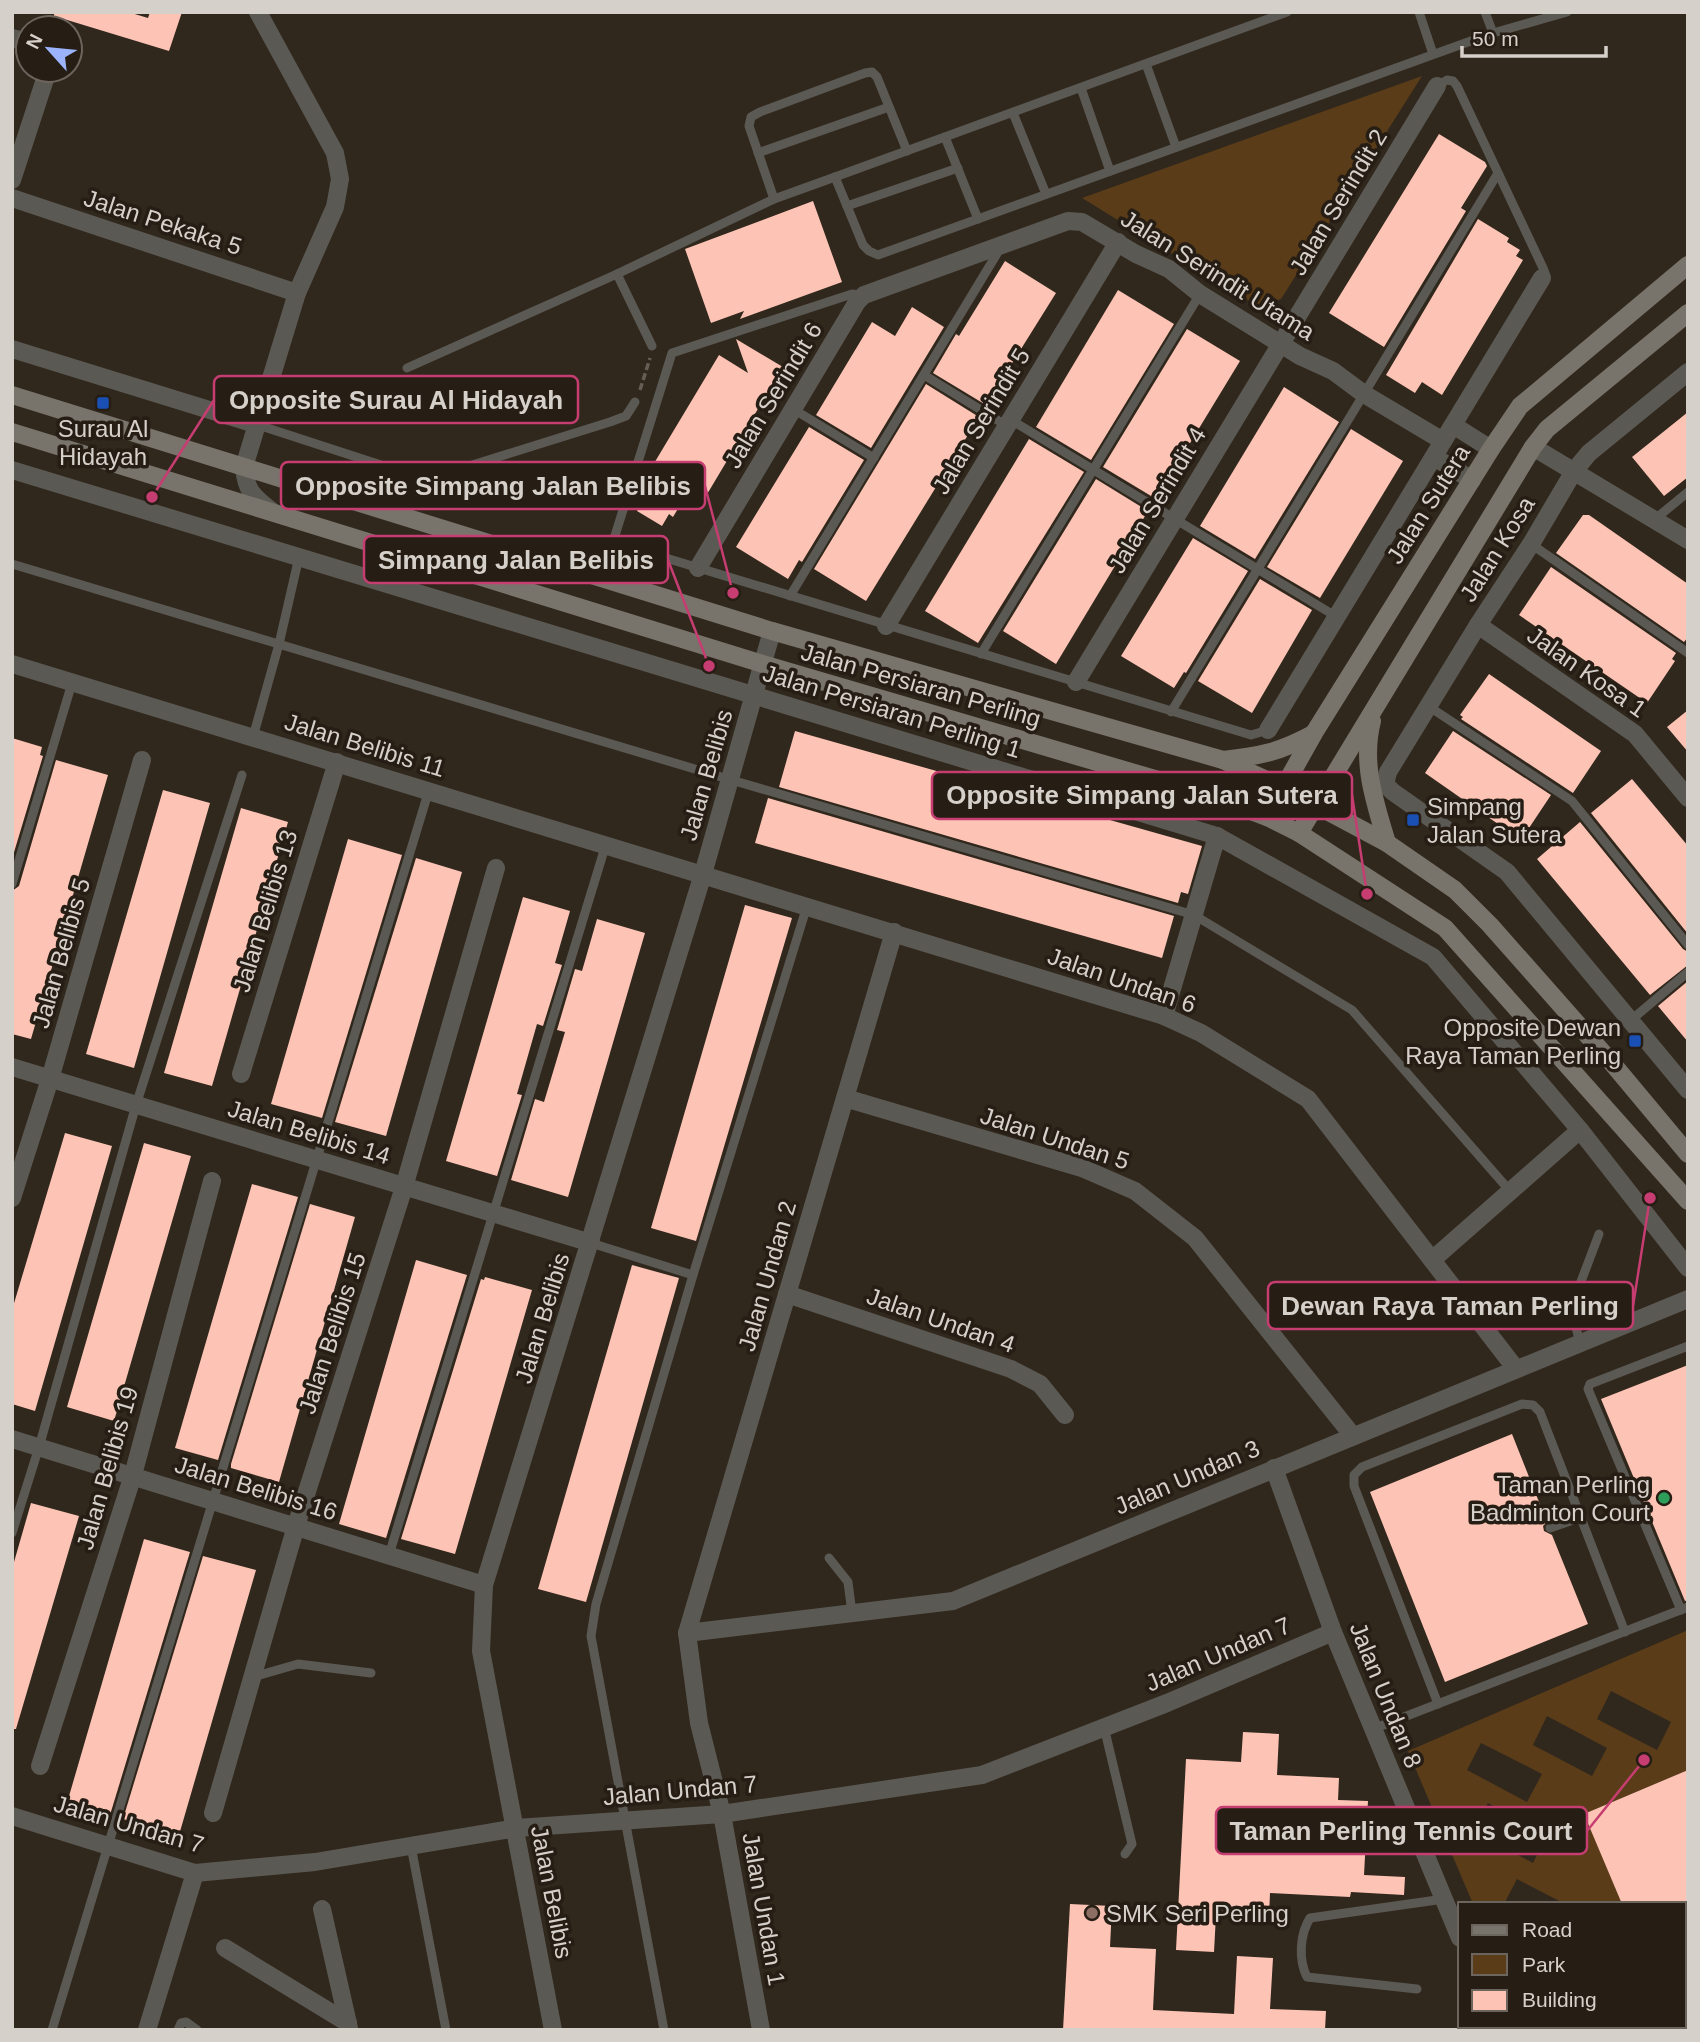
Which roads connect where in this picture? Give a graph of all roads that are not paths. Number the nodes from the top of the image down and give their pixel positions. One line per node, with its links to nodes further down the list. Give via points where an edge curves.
1 (258, 12): 33 (street, via 335,153 340,179 335,207)
2 (1287, 12): 8 (lane)
3 (1419, 12): 7 (lane)
4 (1485, 12): 6 (lane)
5 (1567, 12): 6 (lane)
6 (1493, 33): 7 (lane)
7 (1433, 54): 15 (lane)
8 (1146, 64): 11 (lane); 15 (lane)
9 (43, 84): 22 (street)
10 (1437, 86): 20 (lane, via 1447,80 1457,86); 37 (street, Jalan Serindit 2)
11 (1081, 88): 13 (lane); 19 (lane)
12 (889, 107): 16 (lane); 17 (lane); 17 (lane, via 877,77 865,73 751,117 749,126)
13 (1013, 113): 14 (lane); 23 (lane)
14 (945, 137): 16 (lane); 18 (lane)
15 (1176, 147): 19 (lane)
16 (907, 151): 21 (lane)
17 (758, 153): 25 (lane)
18 (958, 168): 26 (lane); 27 (lane)
19 (1110, 171): 23 (lane)
20 (1498, 173): 32 (lane, via 1543,268); 43 (lane)
21 (835, 177): 25 (lane); 26 (lane)
22 (12, 180)
23 (1045, 194): 27 (lane)
24 (12, 198): 33 (street, Jalan Pekaka 5)
25 (774, 199): 31 (lane)
26 (847, 206): 27 (lane, via 863,245 878,255)
27 (978, 219)
28 (1118, 242): 29 (street, Jalan Serindit Utama, via 1082,222 1068,221); 35 (street, Jalan Serindit Utama, via 1169,269); 47 (street, Jalan Serindit 5)
29 (1002, 247): 34 (street, Jalan Serindit Utama); 42 (lane)
30 (1688, 265): 53 (main road, Jalan Sutera, via 1520,406)
31 (617, 274): 38 (lane); 40 (lane)
32 (1542, 278): 49 (street)
33 (298, 293): 48 (street)
34 (869, 293): 46 (street, Jalan Serindit 6, via 857,302); 68 (lane, via 852,294 672,353 613,542)
35 (1200, 293): 37 (street, Jalan Serindit Utama); 56 (lane)
36 (1688, 313): 51 (main road, via 1547,429)
37 (1281, 344): 43 (street, Jalan Serindit Utama, via 1333,371); 62 (street, Jalan Serindit 4)
38 (652, 346)
39 (12, 349): 48 (street)
40 (407, 368)
41 (1688, 372): 58 (street, Jalan Kosa, via 1589,453)
42 (924, 375): 47 (lane); 54 (lane)
43 (1364, 394): 52 (street, Jalan Serindit Utama); 69 (lane)
44 (12, 395): 55 (main road, Jalan Persiaran Perling)
45 (635, 402): 48 (lane, via 626,416 610,422 421,478)
46 (793, 409): 54 (lane); 68 (street, Jalan Serindit 6)
47 (1009, 423): 56 (lane); 73 (street, Jalan Serindit 5)
48 (258, 425): 55 (street)
49 (1453, 425): 52 (street); 53 (street)
50 (12, 432): 61 (main road, Jalan Persiaran Perling)
51 (1533, 447): 58 (street); 84 (main road)
52 (1438, 449): 59 (street, Jalan Serindit Utama); 71 (street)
53 (1491, 449): 59 (main road, Jalan Sutera)
54 (874, 458): 70 (lane)
55 (244, 467): 61 (street, via 252,495); 74 (main road, Jalan Persiaran Perling)
56 (1093, 469): 62 (lane); 77 (lane)
57 (12, 470): 66 (street, Jalan Persiaran Perling 1)
58 (1574, 471): 63 (street); 65 (street, Jalan Kosa)
59 (1472, 480): 87 (main road, Jalan Sutera)
60 (1688, 492): 63 (lane)
61 (273, 512): 79 (main road, Jalan Persiaran Perling)
62 (1175, 519): 69 (lane); 80 (street, Jalan Serindit 4)
63 (1654, 520): 64 (street)
64 (1688, 540)
65 (1531, 544): 72 (street, Jalan Kosa); 76 (lane)
66 (299, 557): 75 (lane); 82 (street, Jalan Persiaran Perling 1)
67 (12, 564): 75 (lane)
68 (698, 568): 70 (lane)
69 (1258, 569): 71 (lane); 85 (lane)
70 (790, 596): 73 (lane)
71 (1337, 617): 86 (street)
72 (1478, 625): 83 (street, Jalan Kosa); 96 (street, Jalan Kosa 1, via 1635,734)
73 (886, 626): 77 (lane)
74 (772, 631): 79 (street, Jalan Belibis); 90 (main road, Jalan Persiaran Perling)
75 (279, 644): 88 (lane); 93 (lane)
76 (1688, 653)
77 (981, 654): 80 (lane)
78 (12, 664): 81 (street, Jalan Belibis 11)
79 (762, 664): 82 (street, Jalan Belibis); 98 (main road, Jalan Persiaran Perling, via 1206,794)
80 (1076, 682): 85 (lane)
81 (72, 683): 88 (street, Jalan Belibis 11); 105 (lane)
82 (755, 695): 93 (street, Jalan Belibis); 100 (street, Jalan Persiaran Perling 1)
83 (1428, 706): 109 (lane, via 1572,801); 112 (street, Jalan Kosa, via 1385,784 1507,872)
84 (1376, 707): 97 (main road); 101 (main road, via 1367,739 1367,773)
85 (1171, 712): 86 (lane, via 1251,735)
86 (1268, 730)
87 (1314, 733): 90 (main road, via 1262,756); 94 (main road, Jalan Sutera)
88 (253, 737): 91 (street, Jalan Belibis 11)
89 (142, 760): 115 (street, Jalan Belibis 5)
90 (1223, 760): 94 (main road, Jalan Persiaran Perling)
91 (337, 762): 95 (street, Jalan Belibis 11); 114 (street, Jalan Belibis 13)
92 (242, 775): 118 (lane)
93 (728, 779): 104 (street, Jalan Belibis); 107 (lane)
94 (1284, 788): 97 (main road, Jalan Persiaran Perling); 98 (main road, Jalan Sutera)
95 (429, 790): 102 (street, Jalan Belibis 11); 121 (lane)
96 (1688, 799)
97 (1315, 805): 99 (main road); 101 (main road, Jalan Persiaran Perling)
98 (1267, 817): 99 (main road, Jalan Persiaran Perling)
99 (1298, 833): 126 (main road, Jalan Persiaran Perling, via 1445,928)
100 (1217, 836): 107 (street); 119 (street, Jalan Persiaran Perling 1, via 1433,957)
101 (1387, 843): 120 (main road, Jalan Persiaran Perling, via 1455,890 1490,925)
102 (606, 844): 104 (street, Jalan Belibis 11); 127 (lane)
103 (496, 868): 123 (street, Jalan Belibis 15)
104 (703, 874): 106 (street, Jalan Undan 6); 129 (street, Jalan Belibis)
105 (12, 884)
106 (807, 906): 108 (street, Jalan Undan 6); 132 (lane)
107 (1194, 915): 111 (street); 124 (lane, via 1352,1010)
108 (894, 932): 111 (street, Jalan Undan 6); 117 (street, Jalan Undan 2)
109 (1688, 946)
110 (1688, 972): 112 (lane)
111 (1164, 1016): 130 (street, Jalan Undan 6, via 1201,1033 1308,1099)
112 (1630, 1021): 116 (street)
113 (12, 1068): 115 (street, Jalan Belibis 14)
114 (241, 1074)
115 (50, 1079): 118 (street, Jalan Belibis 14); 125 (street, Jalan Belibis 5)
116 (1688, 1090)
117 (845, 1098): 133 (street, Jalan Undan 2); 139 (street, Jalan Undan 5, via 1082,1168 1135,1191 1195,1238)
118 (136, 1105): 121 (street, Jalan Belibis 14); 141 (lane)
119 (1580, 1130): 124 (street); 131 (street, Jalan Persiaran Perling 1)
120 (1688, 1154)
121 (316, 1160): 123 (street, Jalan Belibis 14); 144 (lane)
122 (212, 1181): 143 (street, Jalan Belibis 19)
123 (404, 1187): 127 (street, Jalan Belibis 14); 146 (street, Jalan Belibis 15)
124 (1510, 1191): 130 (street)
125 (12, 1198)
126 (1688, 1200)
127 (494, 1214): 129 (street, Jalan Belibis 14); 149 (lane)
128 (1599, 1234): 135 (lane, via 1571,1308)
129 (591, 1243): 132 (lane); 151 (street, Jalan Belibis)
130 (1432, 1260): 137 (street, Jalan Undan 6)
131 (1688, 1268)
132 (693, 1275): 166 (lane, via 596,1604 592,1636)
133 (787, 1294): 138 (street, Jalan Undan 4, via 1012,1369 1040,1384); 156 (street, Jalan Undan 2)
134 (1688, 1298): 135 (street, Jalan Undan 3)
135 (1580, 1343): 137 (street, Jalan Undan 3)
136 (1688, 1346): 152 (lane, via 1590,1384 1588,1389)
137 (1516, 1369): 139 (street, Jalan Undan 3)
138 (1065, 1415)
139 (1353, 1436): 142 (street, Jalan Undan 3)
140 (12, 1439): 141 (street, Jalan Belibis 16)
141 (39, 1447): 143 (street, Jalan Belibis 16); 148 (lane)
142 (1274, 1468): 153 (street, Jalan Undan 3, via 953,1601); 154 (street, Jalan Undan 8)
143 (133, 1475): 144 (street, Jalan Belibis 16); 162 (street, Jalan Belibis 19)
144 (214, 1500): 146 (street, Jalan Belibis 16); 168 (lane)
145 (1582, 1517): 147 (lane); 155 (lane); 159 (lane, via 1540,1412 1528,1403 1357,1471 1354,1486)
146 (296, 1526): 149 (street, Jalan Belibis 16); 158 (street, Jalan Belibis 15)
147 (1550, 1528)
148 (12, 1533)
149 (389, 1555): 151 (street, Jalan Belibis 16)
150 (828, 1558): 153 (lane, via 848,1582)
151 (484, 1585): 167 (street, Jalan Belibis, via 481,1651)
152 (1684, 1609): 155 (lane)
153 (852, 1613): 156 (street, Jalan Undan 3)
154 (1333, 1632): 160 (street, Jalan Undan 7); 161 (street, Jalan Undan 8)
155 (1625, 1632): 159 (lane)
156 (687, 1633): 164 (street, Jalan Undan 1, via 699,1723)
157 (371, 1673): 158 (lane, via 298,1664)
158 (253, 1677): 163 (street, Jalan Belibis 15)
159 (1438, 1704): 161 (lane)
160 (1104, 1727): 164 (street, Jalan Undan 7, via 982,1775); 170 (lane, via 1132,1844)
161 (1372, 1730): 172 (street, Jalan Undan 8)
162 (40, 1766)
163 (213, 1813)
164 (722, 1814): 166 (street, Jalan Undan 7); 185 (street, Jalan Undan 1)
165 (12, 1816): 168 (street, Jalan Undan 7)
166 (624, 1821): 167 (street, Jalan Undan 7); 184 (lane)
167 (516, 1828): 169 (street, Jalan Undan 7); 183 (street, Jalan Belibis)
168 (108, 1846): 171 (street, Jalan Undan 7); 178 (lane)
169 (411, 1846): 171 (street, Jalan Undan 7, via 315,1862); 182 (lane)
170 (1125, 1854)
171 (195, 1873): 179 (street)
172 (1444, 1899): 174 (street, Jalan Undan 8); 176 (lane, via 1310,1918 1304,1927 1301,1965 1307,1977)
173 (322, 1909): 177 (street)
174 (1458, 1933)
175 (225, 1948): 177 (street)
176 (1417, 1989)
177 (349, 2027)
178 (52, 2030)
179 (147, 2030)
180 (178, 2030): 181 (lane, via 186,2022)
181 (197, 2030)
182 (446, 2030)
183 (553, 2030)
184 (664, 2030)
185 (761, 2030)

